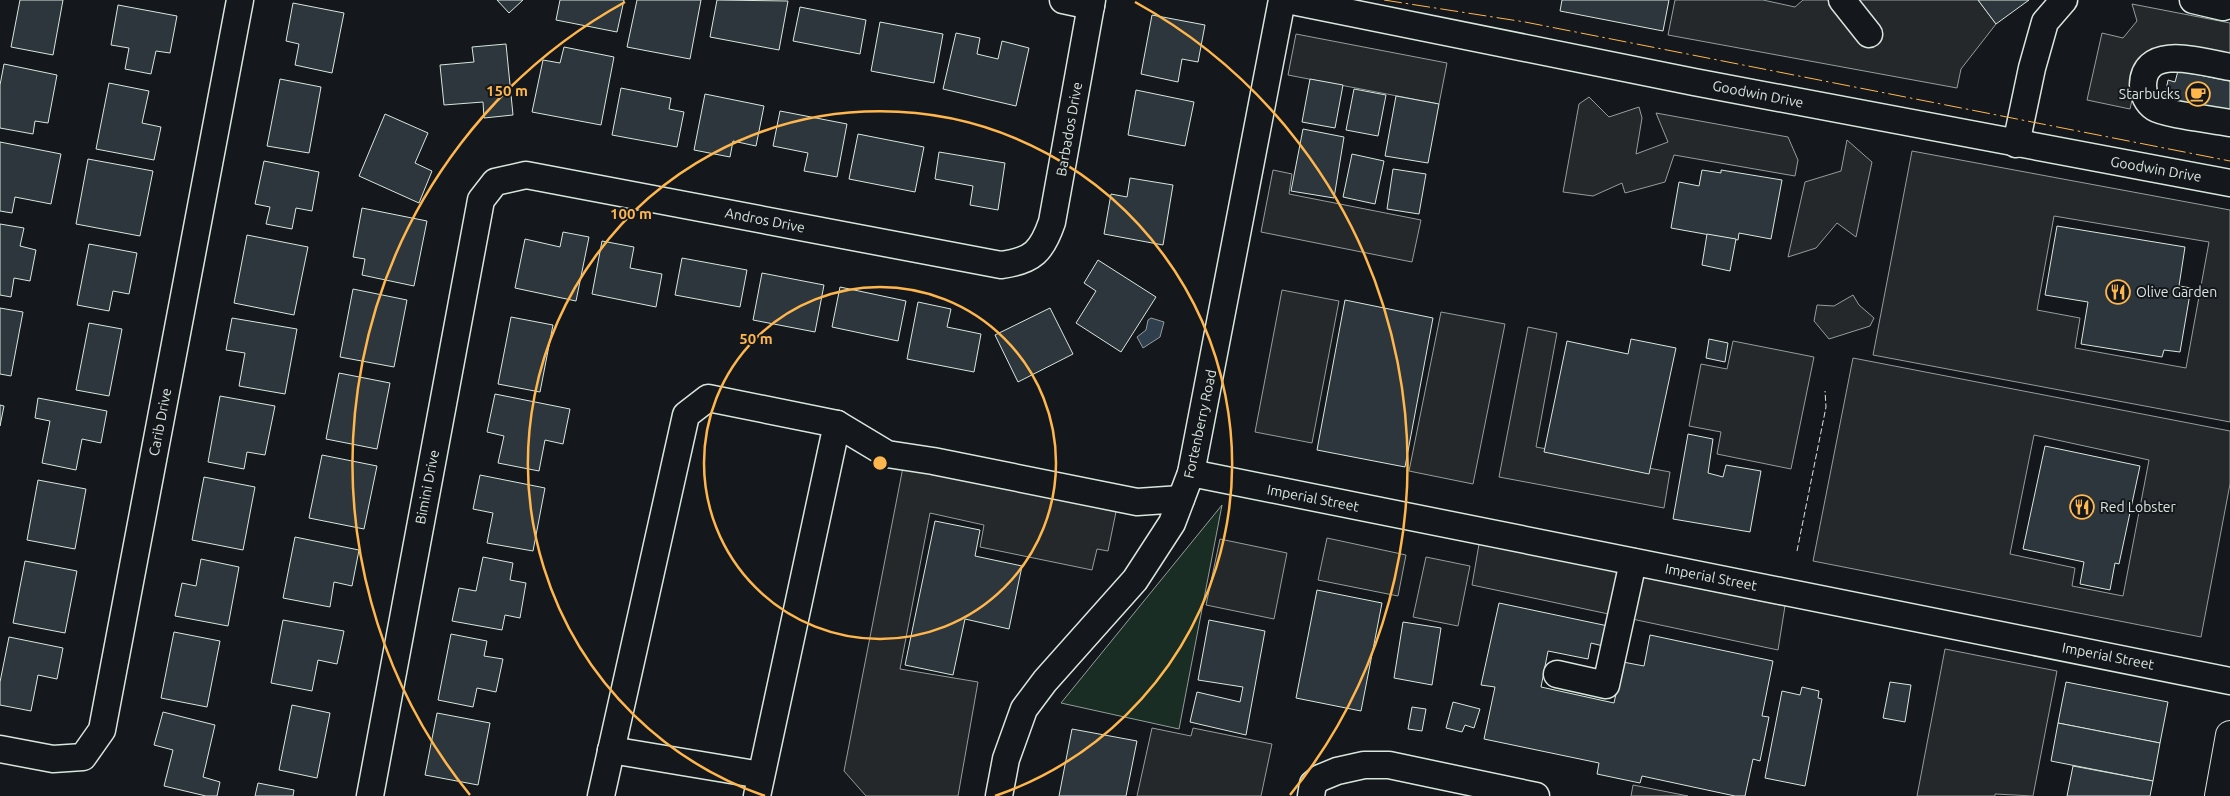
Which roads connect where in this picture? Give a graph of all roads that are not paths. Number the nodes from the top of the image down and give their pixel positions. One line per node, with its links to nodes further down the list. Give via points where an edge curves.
1 (240, 0): 24 (street, Carib Drive, via 102,730 83,757 53,760)
2 (1063, 0): 8 (street)
3 (1282, 0): 18 (street, Fortenberry Road)
4 (1287, 0): 13 (street, Goodwin Drive)
5 (1842, 0): 10 (street)
6 (2064, 0): 13 (street, via 2045,22)
7 (2193, 0): 9 (street, via 2223,7)
8 (1092, 3): 16 (street, Barbados Drive, via 1052,222 1046,240)
9 (2230, 4)
10 (1869, 34)
11 (2230, 67): 12 (street, via 2176,58 2160,59 2147,70 2143,85 2146,100 2156,108)
12 (2230, 123)
13 (2016, 144): 15 (street, Goodwin Drive)
14 (495, 182): 16 (street, Andros Drive, via 526,175 1001,265 1019,263); 27 (street, Bimini Drive, via 481,200)
15 (2230, 183)
16 (1035, 254)
17 (837, 424): 19 (street, via 887,454 1137,502); 25 (street, via 708,398 686,414); 26 (street)
18 (1191, 473): 19 (street, Fortenberry Road); 20 (street, Imperial Street)
19 (1181, 499): 29 (street, Fortenberry Road, via 1172,523 1135,580 1024,708 1006,759)
20 (1632, 562): 21 (street, via 1606,685); 22 (street, Imperial Street)
21 (1558, 674)
22 (2230, 681)
23 (2230, 735): 32 (main road)
24 (0, 749)
25 (611, 750): 26 (street); 28 (street)
26 (759, 786)
27 (370, 796)
28 (601, 796)
29 (999, 796)
30 (1310, 796): 31 (street, via 1313,784 1320,778 1364,765 1389,765)
31 (1536, 796)
32 (2219, 796)

